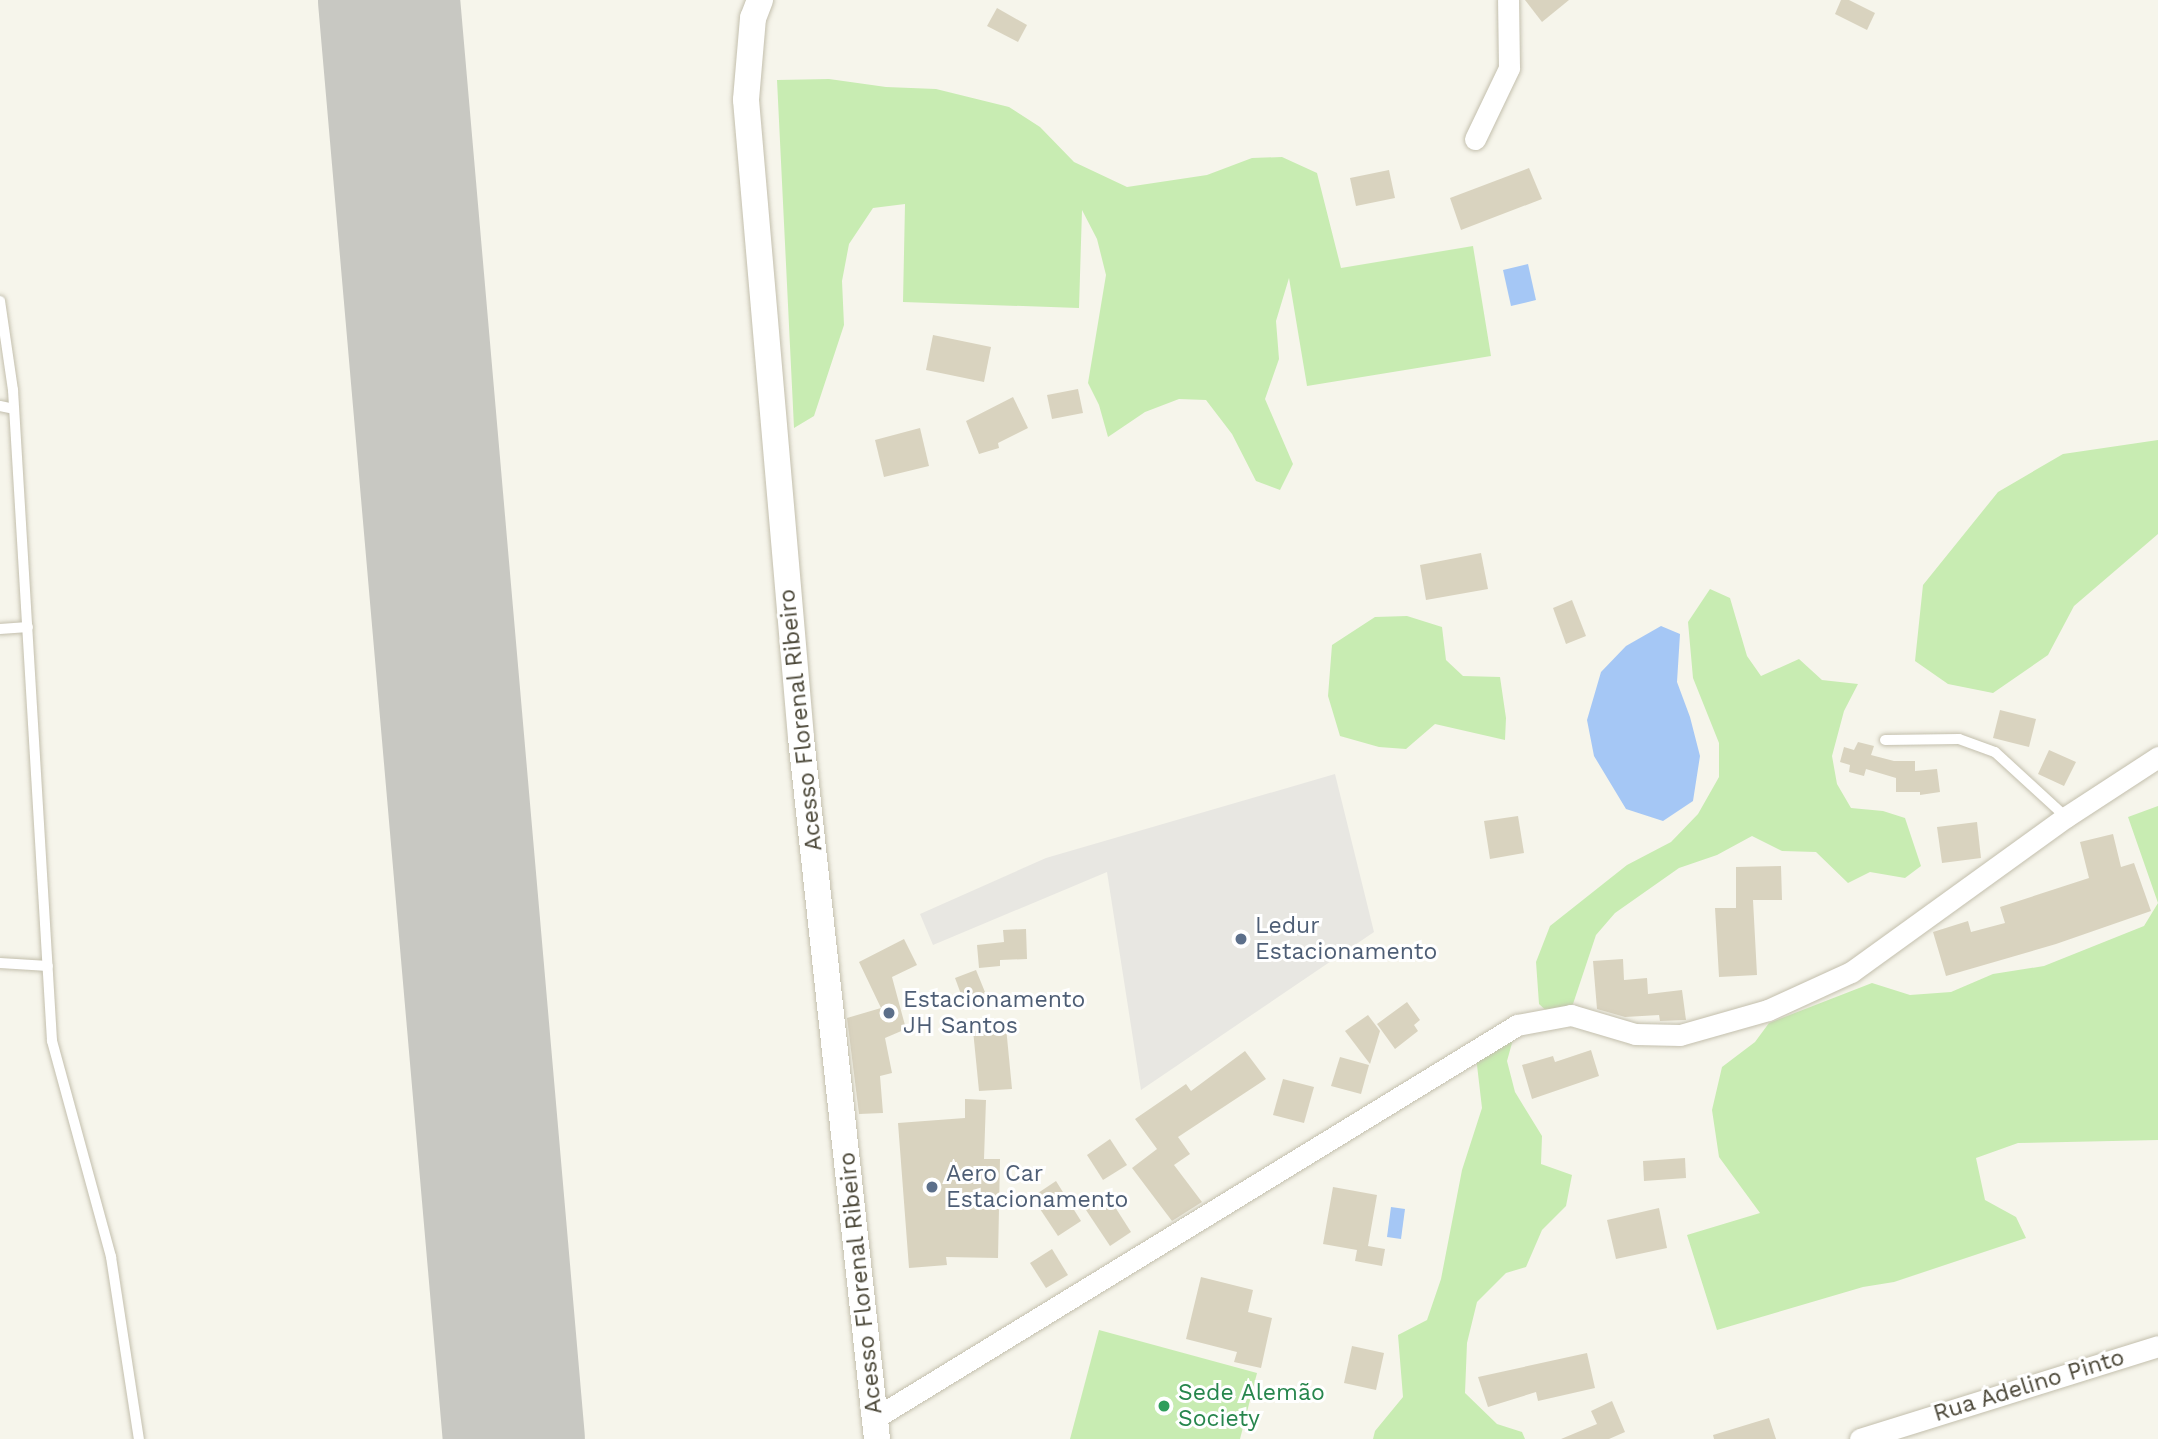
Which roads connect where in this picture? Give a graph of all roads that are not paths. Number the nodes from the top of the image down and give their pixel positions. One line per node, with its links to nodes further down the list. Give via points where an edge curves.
1 (760, 0): 15 (street, Acesso Florenal Ribeiro, via 753,18 746,100 801,737)
2 (1508, 0): 3 (street, via 1509,68)
3 (1475, 139)
4 (0, 301): 6 (lane)
5 (0, 406): 6 (lane)
6 (14, 409): 7 (lane)
7 (28, 627): 8 (lane); 13 (lane)
8 (0, 629)
9 (1885, 740): 11 (lane, via 1959,740 1996,752)
10 (2158, 757): 11 (street)
11 (2066, 817): 15 (street, via 1851,972 1768,1010 1680,1035 1634,1034 1571,1015 1517,1025)
12 (0, 963): 13 (lane)
13 (48, 966): 16 (lane, via 52,1041 111,1257)
14 (2158, 1346): 17 (street, Rua Adelino Pinto)
15 (876, 1429)
16 (139, 1439)
17 (1860, 1439)

